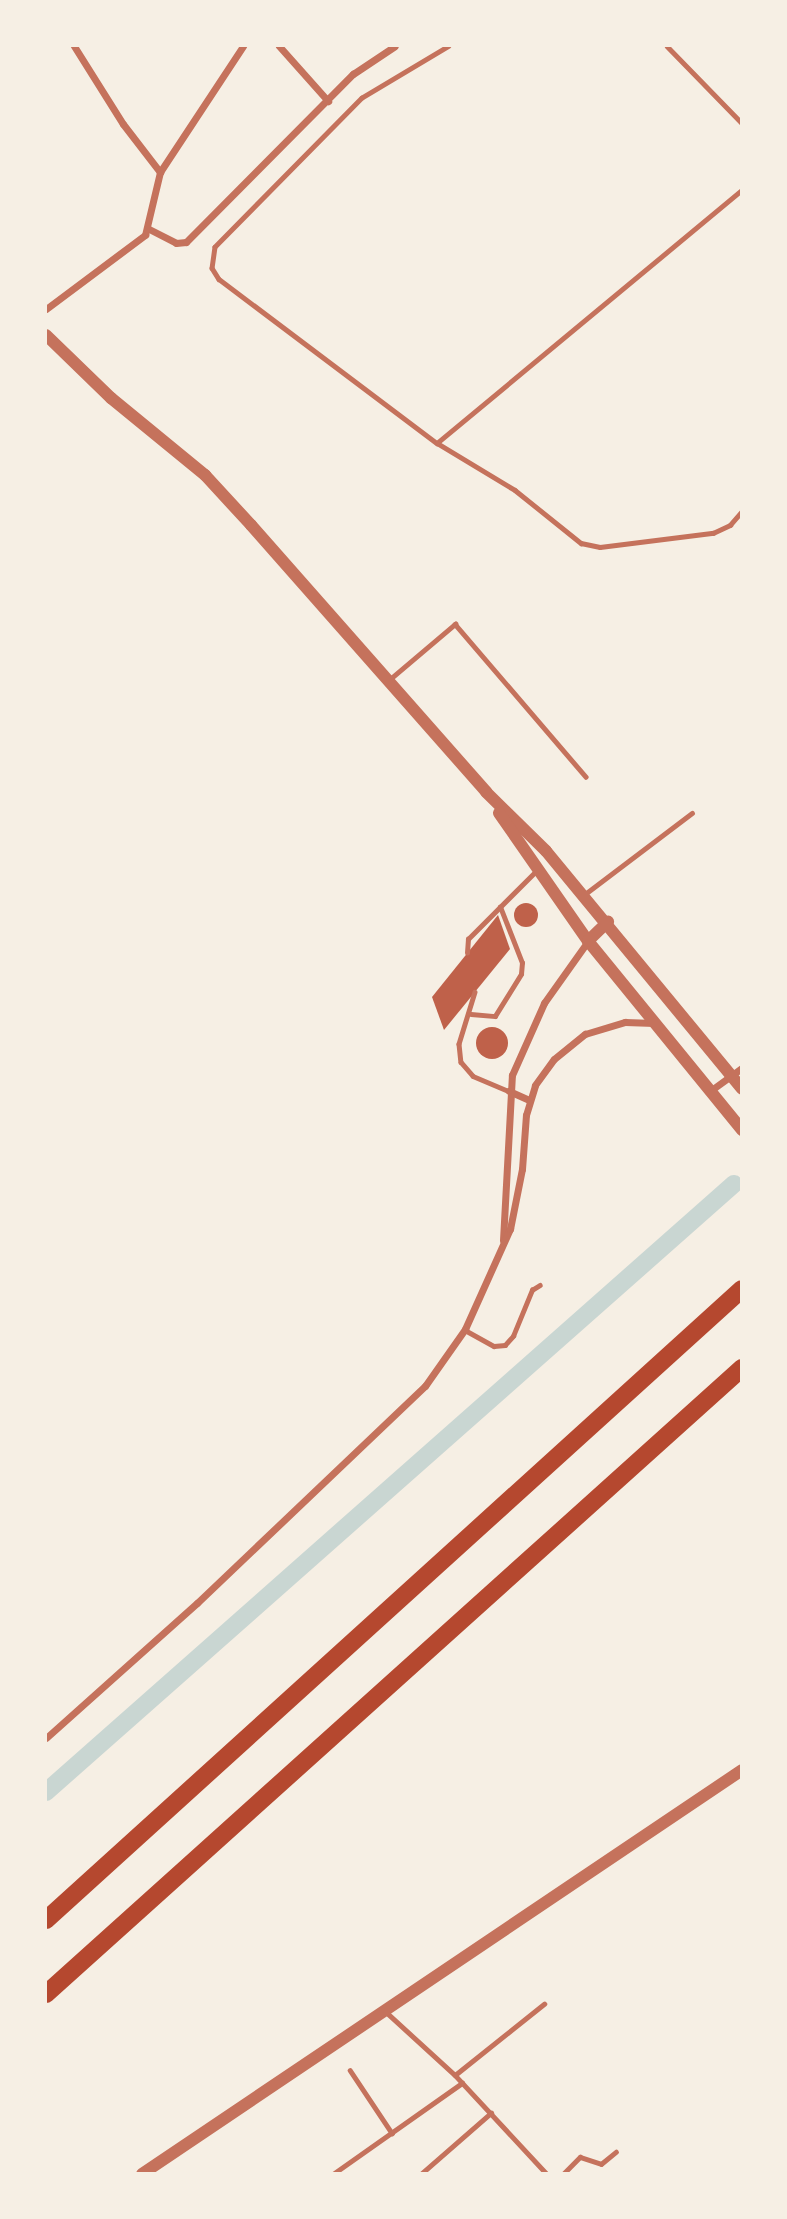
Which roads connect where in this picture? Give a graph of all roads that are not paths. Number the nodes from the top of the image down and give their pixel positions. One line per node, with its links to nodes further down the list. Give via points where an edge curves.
1 (74, 46): 9 (street, via 123,124)
2 (243, 46): 9 (street)
3 (279, 46): 7 (street)
4 (395, 46): 7 (street, via 353,74)
5 (449, 46): 14 (lane, via 362,98 215,247 212,268 219,279)
6 (667, 46): 8 (lane)
7 (328, 101): 11 (street, via 186,242 167,240)
8 (741, 123)
9 (160, 172): 11 (street, via 151,196)
10 (741, 190): 14 (lane)
11 (149, 229): 12 (street)
12 (46, 309)
13 (46, 335): 16 (street, via 111,398 205,475)
14 (437, 443): 15 (lane, via 515,490 590,546 713,533 730,525)
15 (741, 511)
16 (389, 681): 17 (lane, via 447,627 456,624); 18 (street)
17 (586, 777)
18 (486, 792): 20 (street); 21 (street)
19 (692, 813): 21 (lane)
20 (537, 870): 22 (lane); 24 (street)
21 (584, 895): 23 (street)
22 (500, 907): 25 (lane, via 468,939); 27 (lane, via 522,963 521,974 495,1016)
23 (608, 922): 24 (street); 30 (street)
24 (588, 941): 28 (street); 32 (street, via 534,1021)
25 (467, 954)
26 (475, 992): 27 (lane)
27 (471, 1014): 32 (lane, via 459,1044 461,1062 473,1076)
28 (655, 1023): 33 (street); 34 (street, via 625,1022 585,1034 554,1059)
29 (741, 1068): 30 (street)
30 (730, 1076): 31 (street); 33 (street)
31 (741, 1089)
32 (509, 1091): 34 (street); 36 (street)
33 (710, 1091): 35 (street)
34 (529, 1100): 36 (street, via 515,1211)
35 (741, 1130)
36 (503, 1245): 41 (street)
37 (741, 1278): 40 (street)
38 (540, 1285): 41 (lane, via 532,1290 505,1345 494,1346)
39 (741, 1289): 40 (highway)
40 (711, 1317): 45 (highway)
41 (465, 1329): 43 (street, via 403,1412)
42 (741, 1368): 46 (highway)
43 (46, 1738)
44 (741, 1770): 48 (street)
45 (46, 1920)
46 (46, 1994)
47 (544, 2004): 50 (lane)
48 (385, 2010): 50 (lane); 55 (street)
49 (350, 2070): 53 (lane)
50 (455, 2075): 51 (lane)
51 (462, 2083): 52 (lane); 53 (lane)
52 (491, 2113): 57 (lane); 58 (lane)
53 (392, 2133): 56 (lane)
54 (616, 2152): 59 (lane, via 601,2164 580,2157)
55 (142, 2174)
56 (334, 2174)
57 (421, 2174)
58 (547, 2174)
59 (562, 2174)

